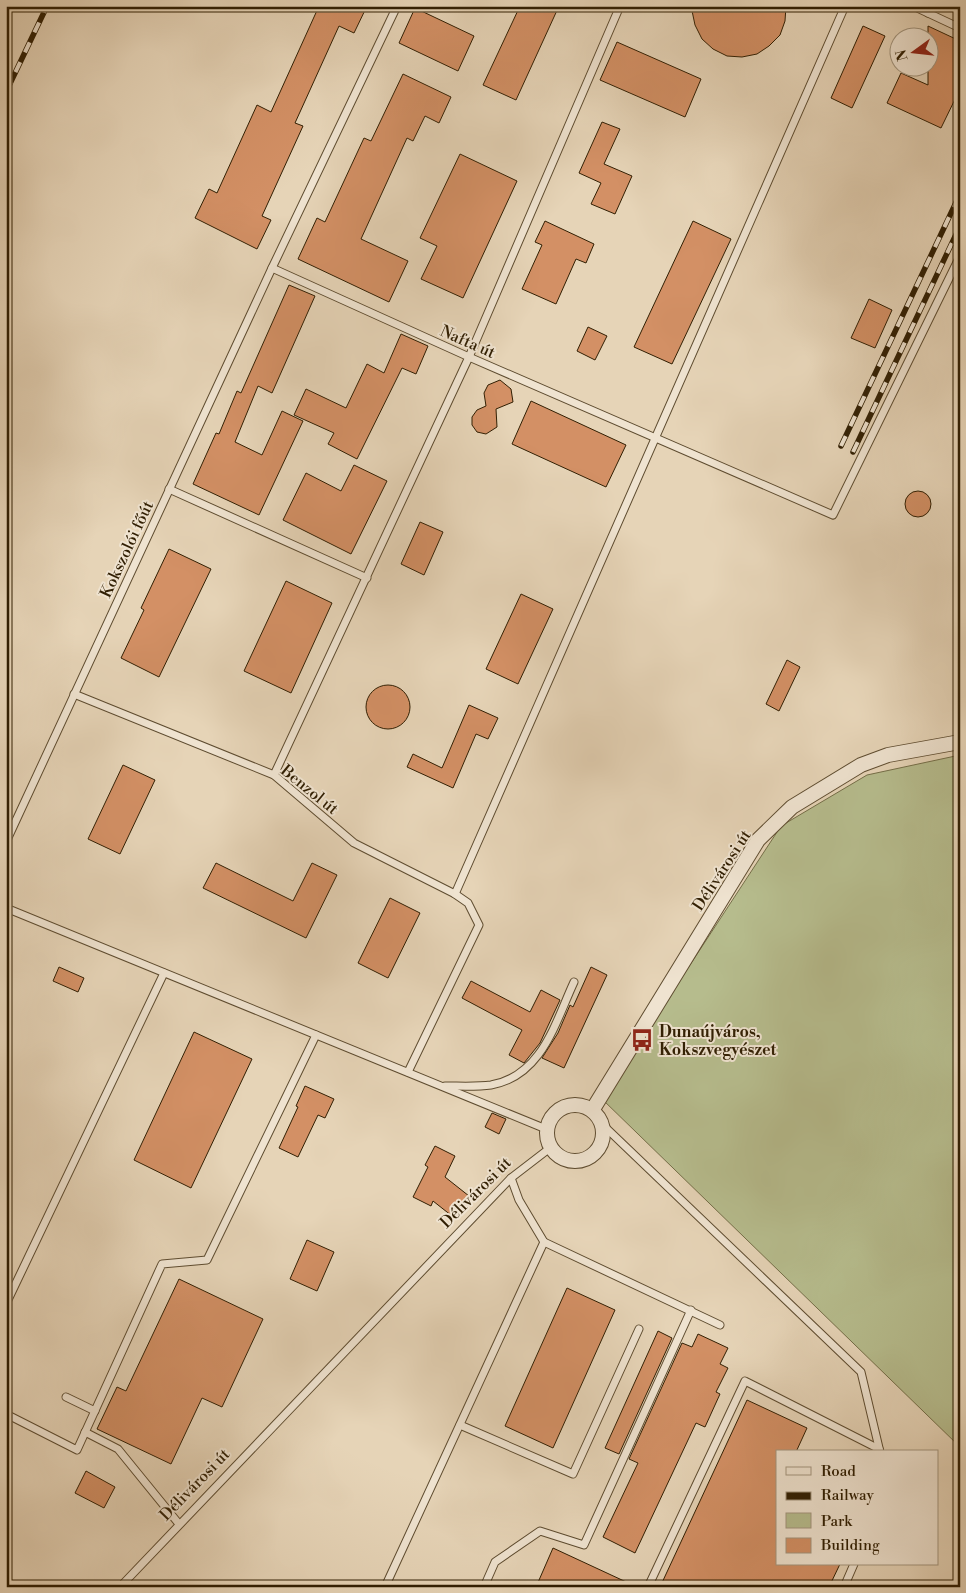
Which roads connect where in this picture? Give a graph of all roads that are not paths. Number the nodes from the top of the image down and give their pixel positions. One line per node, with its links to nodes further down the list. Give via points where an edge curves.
1 (397, 6): 8 (lane, Kokszolói főút)
2 (620, 6): 9 (lane)
3 (845, 6): 10 (lane)
4 (912, 6): 5 (lane)
5 (929, 10): 6 (lane)
6 (960, 28)
7 (960, 256): 10 (lane, Nafta út, via 833,514)
8 (272, 268): 9 (lane, Nafta út); 11 (lane, Kokszolói főút)
9 (470, 357): 10 (lane, Nafta út); 12 (lane)
10 (654, 437): 17 (lane)
11 (169, 489): 12 (lane); 13 (lane, Kokszolói főút)
12 (366, 578): 15 (lane)
13 (74, 694): 15 (lane, Benzol út); 16 (lane, Kokszolói főút)
14 (960, 742): 24 (street, Délivárosi út, via 888,755 860,765 792,807 758,840)
15 (274, 775): 17 (lane, Benzol út, via 354,843)
16 (6, 842)
17 (455, 894): 22 (lane, Benzol út, via 468,903 479,925)
18 (6, 908): 19 (lane)
19 (164, 973): 21 (lane); 30 (lane)
20 (574, 982): 23 (lane, via 544,1050 526,1071 492,1085)
21 (316, 1035): 22 (lane); 35 (lane, via 207,1260 162,1264)
22 (408, 1072): 23 (lane)
23 (442, 1087): 26 (lane)
24 (592, 1109): 25 (street); 26 (street, via 574,1104 556,1111)
25 (604, 1126): 27 (street, via 601,1146 586,1160 566,1161); 39 (lane, via 861,1372)
26 (546, 1129): 27 (street)
27 (550, 1148): 28 (lane, Délivárosi út)
28 (511, 1178): 29 (lane); 40 (lane, Délivárosi út)
29 (544, 1242): 31 (lane); 37 (lane)
30 (6, 1304)
31 (691, 1310): 32 (lane); 44 (lane, via 584,1545 540,1531 495,1562)
32 (720, 1325)
33 (640, 1329): 37 (lane, via 573,1474)
34 (66, 1397): 35 (lane)
35 (94, 1411): 38 (lane)
36 (6, 1414): 38 (lane, via 77,1450)
37 (460, 1425): 43 (lane)
38 (85, 1432): 40 (lane, via 118,1449)
39 (880, 1450): 45 (lane, via 745,1381)
40 (179, 1524): 42 (lane, Délivárosi út)
41 (853, 1566): 46 (lane)
42 (120, 1587)
43 (385, 1587)
44 (484, 1587)
45 (648, 1587)
46 (844, 1587)

